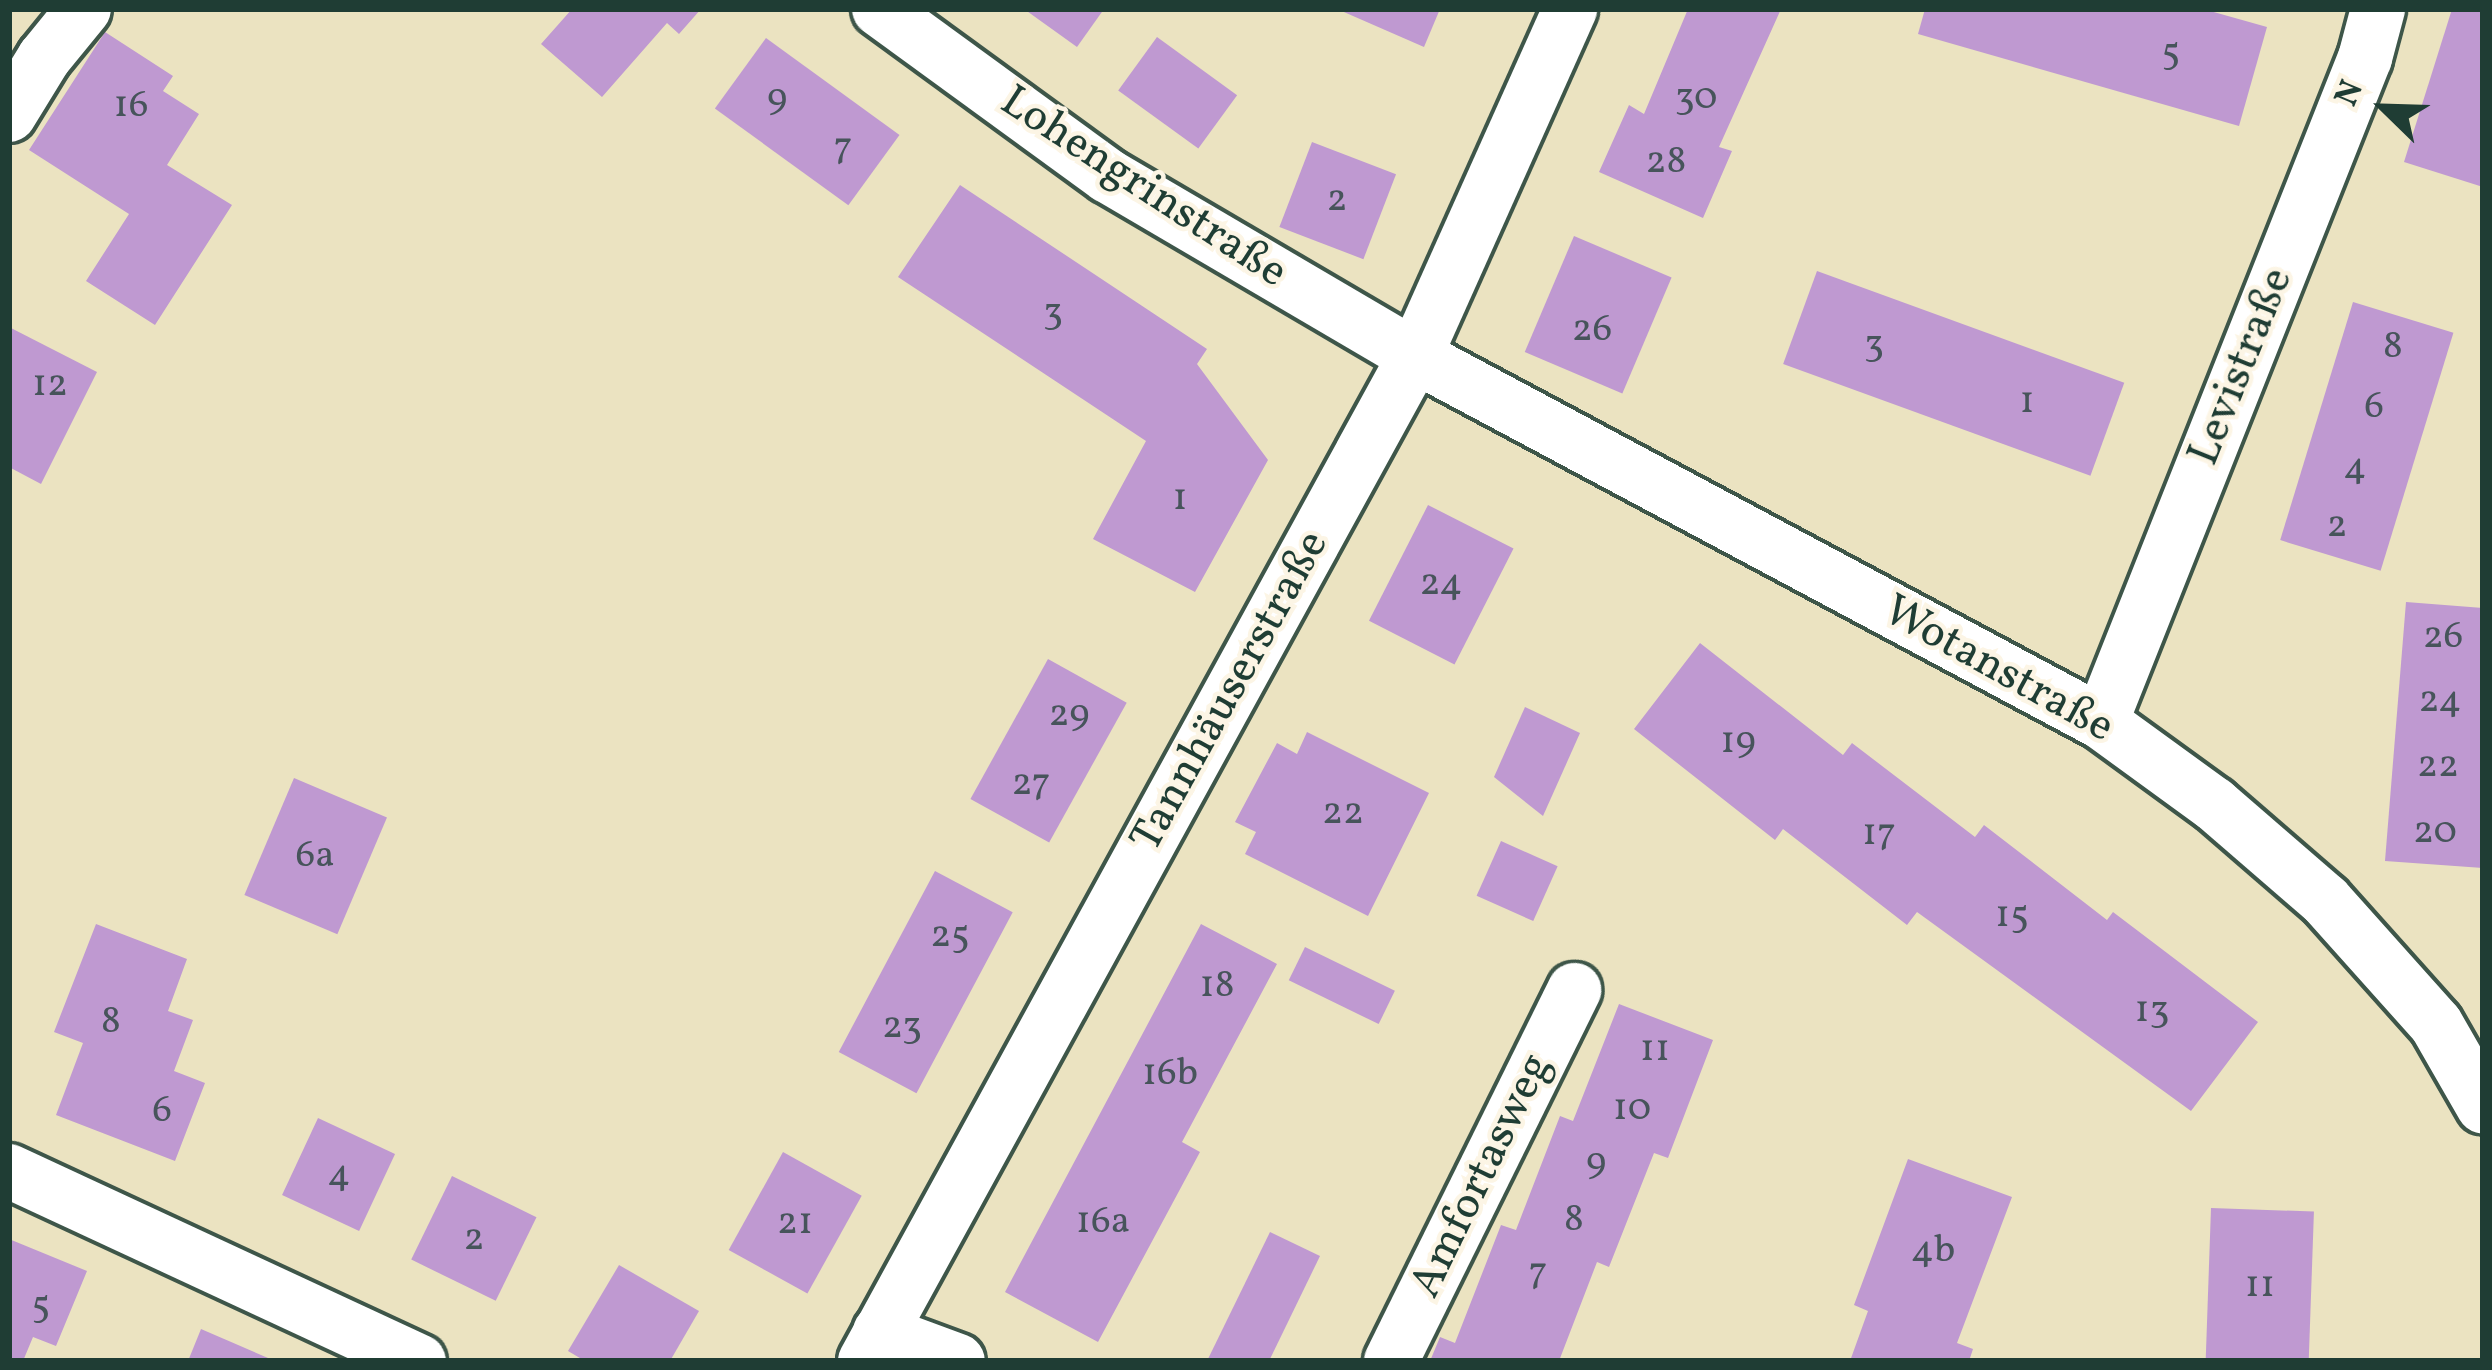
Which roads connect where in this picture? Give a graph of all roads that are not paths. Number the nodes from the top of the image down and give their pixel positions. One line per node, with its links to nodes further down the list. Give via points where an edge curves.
1 (84, 9): 5 (street)
2 (878, 9): 6 (street, Lohengrinstraße, via 1108,176)
3 (1570, 9): 6 (street, Tannhäuserstraße)
4 (2378, 9): 7 (street, Levistraße)
5 (9, 115)
6 (1415, 356): 7 (street, Wotanstraße); 11 (street, Tannhäuserstraße)
7 (2101, 722): 9 (street, Wotanstraße, via 2325,900 2436,1024)
8 (1574, 990): 14 (street, Amfortasweg)
9 (2483, 1106)
10 (9, 1171): 12 (street)
11 (872, 1347): 13 (street)
12 (419, 1361)
13 (958, 1361)
14 (1390, 1361)

